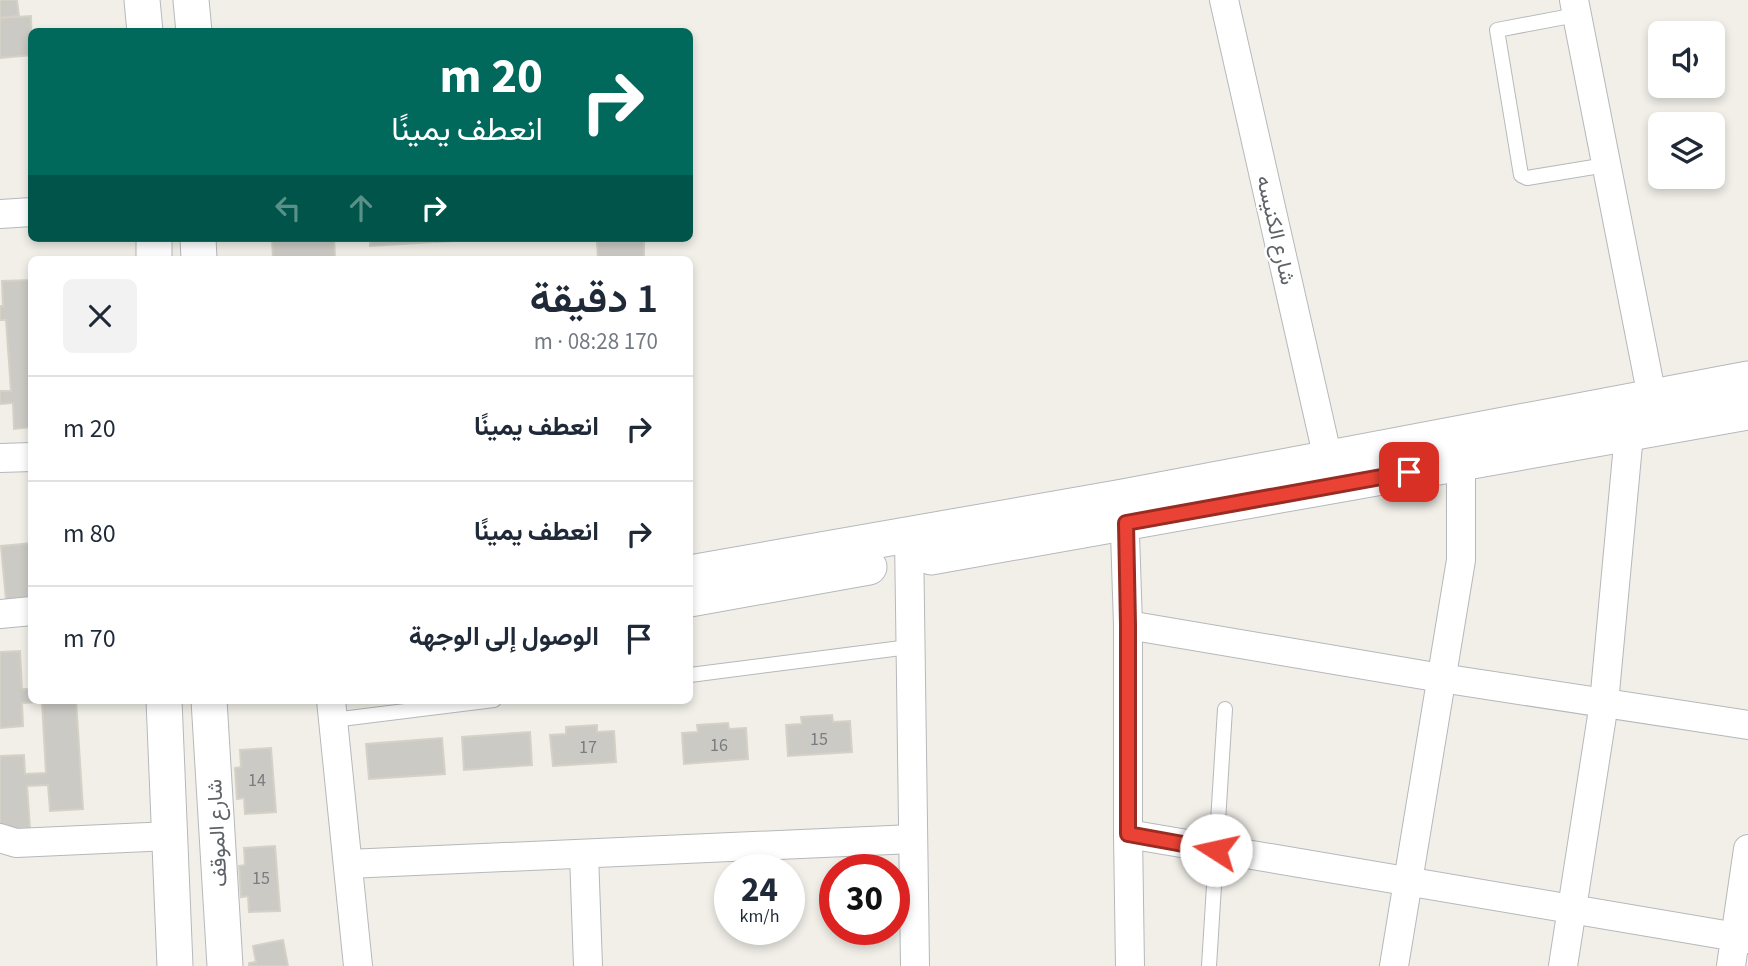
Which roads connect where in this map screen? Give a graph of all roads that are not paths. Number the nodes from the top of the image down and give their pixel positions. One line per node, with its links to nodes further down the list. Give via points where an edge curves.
1 (142, 0): 5 (street)
2 (191, 0): 6 (street)
3 (1224, 0): 16 (street, شارع الكنيسه)
4 (1575, 7): 7 (street); 7 (lane, via 1497,30 1521,175 1527,178)
5 (145, 28)
6 (194, 28)
7 (1606, 165): 11 (street)
8 (28, 212): 9 (street)
9 (0, 214)
10 (1748, 379): 11 (street)
11 (1652, 397): 16 (street)
12 (1748, 412): 13 (street)
13 (1629, 434): 17 (street); 28 (street)
14 (28, 457): 15 (street)
15 (0, 458)
16 (1328, 459): 18 (street)
17 (1461, 463): 18 (street); 27 (street, via 1461,560)
18 (1124, 510): 19 (street); 24 (street)
19 (909, 548): 20 (street); 21 (street); 25 (street)
20 (693, 573)
21 (693, 598)
22 (28, 611): 23 (street)
23 (0, 614)
24 (1128, 625): 27 (street); 35 (street)
25 (909, 647): 26 (lane); 38 (street)
26 (693, 675)
27 (1441, 678): 28 (street); 43 (street)
28 (1604, 703): 34 (street); 44 (street)
29 (164, 704): 36 (street)
30 (209, 704): 47 (street, شارع الموقف)
31 (429, 704): 33 (lane)
32 (1225, 709): 40 (lane)
33 (332, 710): 42 (street)
34 (1748, 726)
35 (1128, 834): 40 (street); 51 (street)
36 (170, 835): 37 (street, via 16,843); 46 (street)
37 (0, 838)
38 (913, 839): 41 (street); 50 (street)
39 (1748, 849): 45 (street)
40 (1216, 850): 43 (street); 52 (lane)
41 (584, 854): 42 (street); 49 (street)
42 (348, 864): 48 (street)
43 (1407, 882): 44 (street); 53 (street)
44 (1572, 909): 45 (street); 54 (street)
45 (1742, 937): 55 (street)
46 (175, 966)
47 (225, 966)
48 (358, 966)
49 (588, 966)
50 (915, 966)
51 (1130, 966)
52 (1209, 966)
53 (1394, 966)
54 (1563, 966)
55 (1731, 966)

